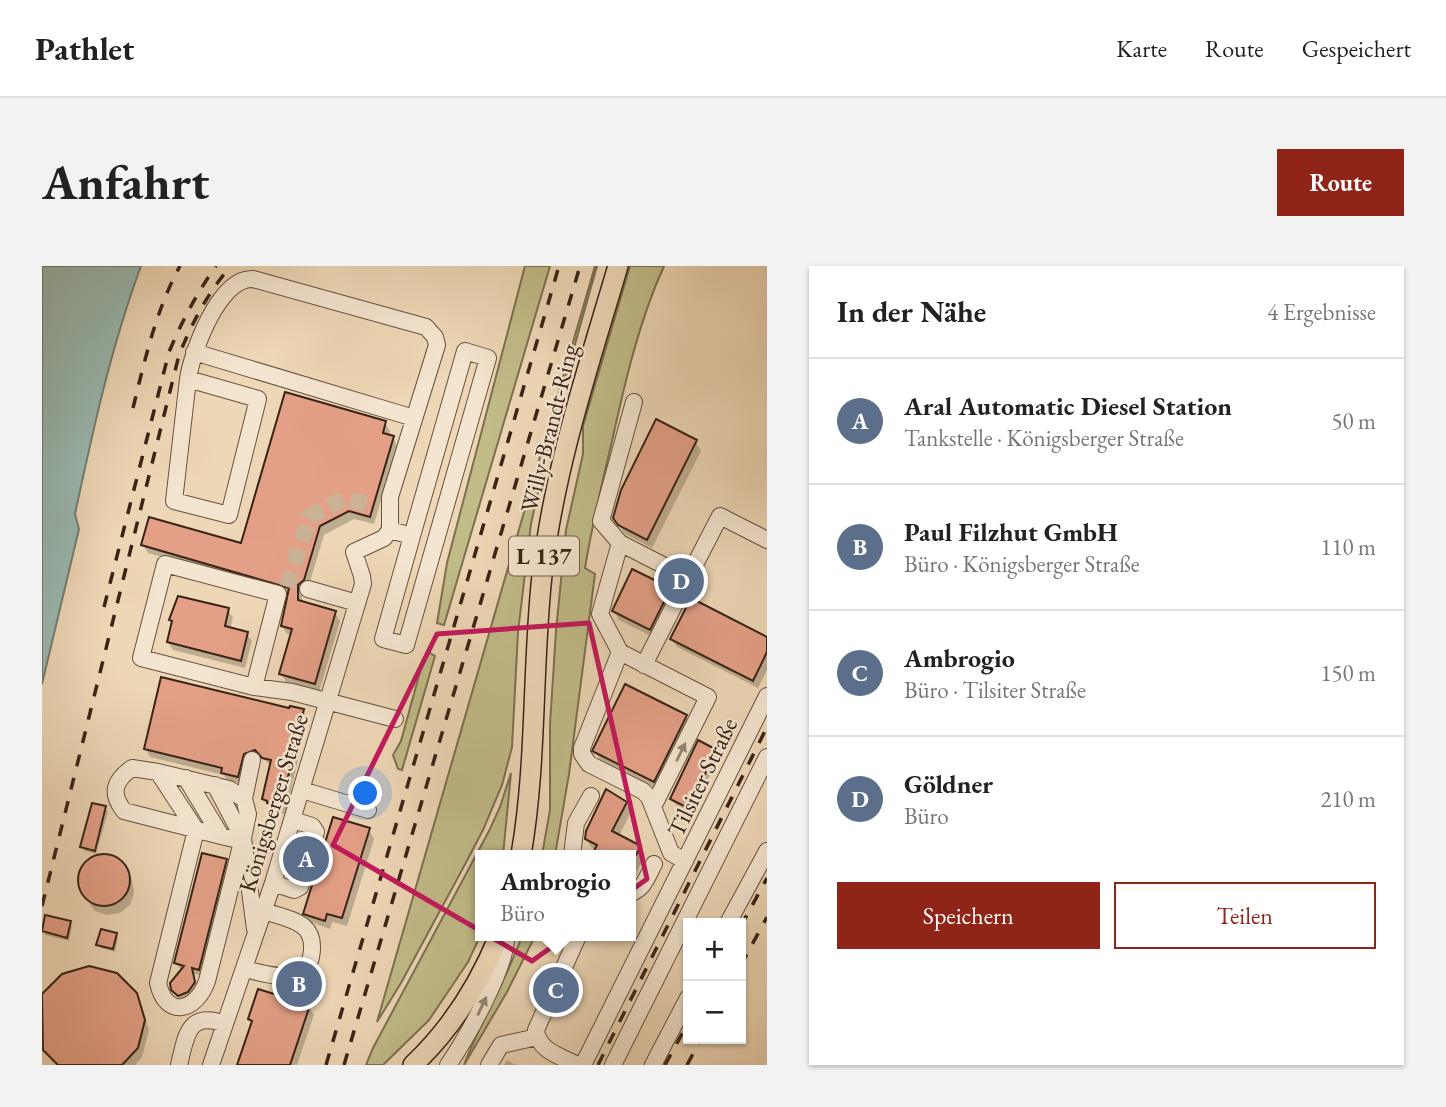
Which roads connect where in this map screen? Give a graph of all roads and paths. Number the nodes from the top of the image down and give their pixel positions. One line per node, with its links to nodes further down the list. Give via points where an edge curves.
1 (618, 266): 37 (main road, Willy-Brandt-Ring / L 137, via 575,411 549,524)
2 (442, 325): 3 (street)
3 (437, 345): 4 (street, via 426,327 245,279 221,300); 7 (street)
4 (194, 352): 5 (street); 7 (street)
5 (188, 379): 5 (street, via 258,399 229,515 174,501)
6 (634, 402): 13 (street, via 601,521)
7 (414, 418): 9 (street)
8 (373, 506): 9 (street)
9 (390, 510): 10 (street)
10 (390, 530): 11 (street); 16 (street, Königsberger Straße, via 384,538 354,552 363,584)
11 (412, 536): 11 (street, via 465,351 488,358 406,645 383,639)
12 (767, 540): 14 (street, via 720,516)
13 (620, 543): 14 (street); 17 (street, via 600,614)
14 (688, 578): 18 (street)
15 (308, 589): 16 (street)
16 (357, 603): 21 (street, Königsberger Straße)
17 (620, 652): 18 (street); 31 (street, via 582,754 589,764 643,791)
18 (644, 664): 31 (street, one-way to 18, via 708,697)
19 (254, 687): 19 (street, via 141,658 165,564 283,590); 21 (street)
20 (767, 696): 40 (street, Tilsiter Straße)
21 (329, 701): 22 (street); 28 (street, Königsberger Straße)
22 (395, 719)
23 (767, 757): 61 (street)
24 (252, 760): 30 (street)
25 (158, 772): 26 (street); 34 (street); 34 (street, via 132,768 121,776 116,800 124,811)
26 (186, 778): 27 (street); 35 (street)
27 (215, 785): 30 (street); 36 (street)
28 (302, 790): 32 (street); 33 (street, Königsberger Straße)
29 (591, 796): 38 (street, via 576,823)
30 (244, 799): 36 (street, via 248,814)
31 (653, 807): 40 (street, via 671,853)
32 (368, 810)
33 (293, 820): 42 (street, Königsberger Straße); 42 (street, via 316,832 303,876 297,889)
34 (195, 830): 35 (street); 36 (street, via 158,983 169,1002 182,1007 194,1003 207,981)
35 (221, 836): 36 (street)
36 (243, 838): 46 (street)
37 (522, 850)
38 (573, 850)
39 (767, 851): 45 (street)
40 (685, 861): 60 (street, Tilsiter Straße)
41 (654, 864): 43 (street)
42 (273, 883): 44 (street, Königsberger Straße)
43 (636, 891)
44 (264, 911): 46 (street, Königsberger Straße); 50 (street, via 308,930 313,944 311,960 302,971 290,975)
45 (731, 918)
46 (256, 935): 50 (street, Königsberger Straße)
47 (497, 941): 56 (main road, via 460,1011)
48 (506, 941): 57 (street, one-way to 48, via 485,1000)
49 (575, 941): 53 (street, via 537,1023)
50 (244, 970): 52 (street, Königsberger Straße)
51 (683, 1008): 62 (street)
52 (225, 1024): 54 (street, via 213,1019 188,1030); 55 (street, Königsberger Straße)
53 (537, 1037): 58 (street, via 501,1045); 59 (street, via 546,1049)
54 (179, 1065)
55 (211, 1065)
56 (413, 1065)
57 (448, 1065)
58 (489, 1065)
59 (577, 1065)
60 (583, 1065)
61 (613, 1065)
62 (653, 1065)

